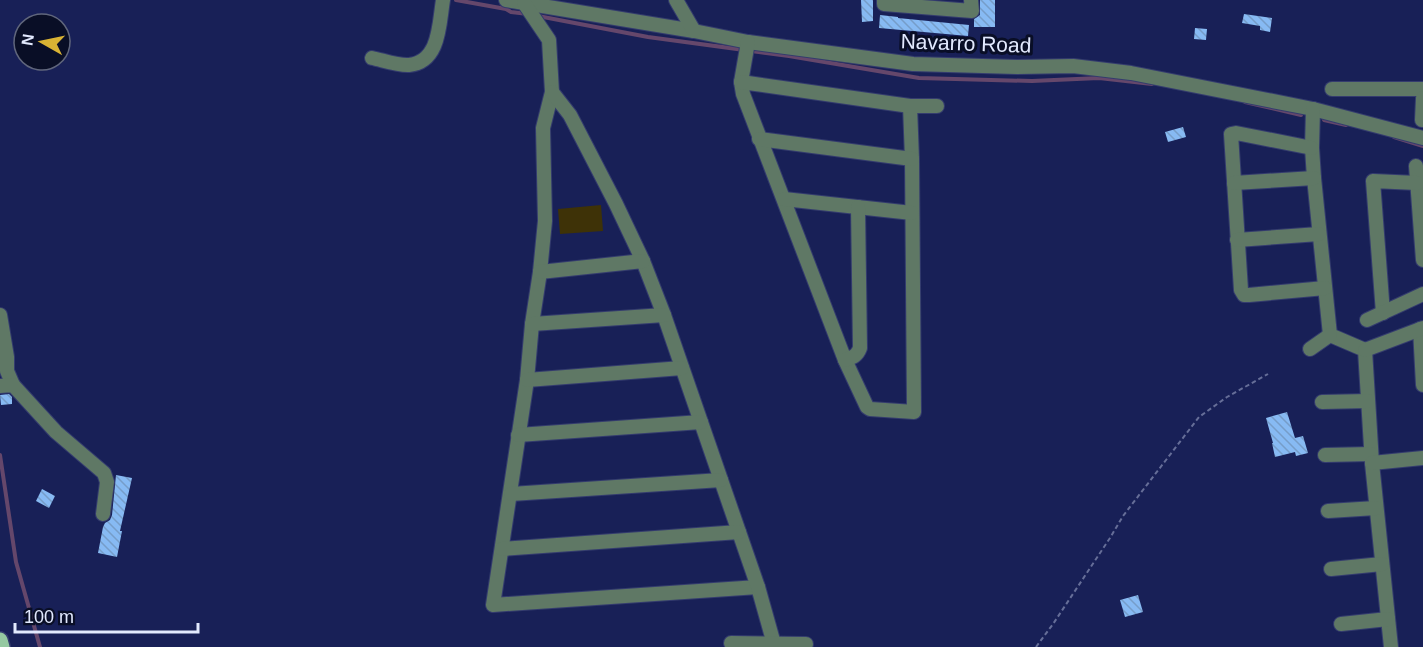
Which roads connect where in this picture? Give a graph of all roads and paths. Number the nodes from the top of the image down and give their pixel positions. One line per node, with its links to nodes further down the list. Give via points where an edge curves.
1 (442, 0): 12 (street, via 434,48 425,60 408,65)
2 (506, 0): 9 (street, Navarro Road)
3 (676, 0): 10 (street)
4 (971, 0): 8 (street, via 972,11)
5 (884, 2): 6 (street)
6 (905, 3): 7 (street)
7 (925, 4): 8 (street)
8 (946, 4)
9 (529, 12): 10 (street, Navarro Road); 16 (street, via 549,40)
10 (694, 31): 11 (street, Navarro Road)
11 (747, 48): 13 (street); 20 (street, Navarro Road, via 913,64 1073,66)
12 (372, 58)
13 (741, 82): 18 (street); 23 (street)
14 (1332, 88): 15 (street)
15 (1423, 89)
16 (552, 92): 36 (street, via 570,115); 37 (street, via 543,129)
17 (1423, 98): 21 (street)
18 (910, 106): 19 (street); 25 (street)
19 (937, 106)
20 (1313, 109): 22 (street, Navarro Road); 24 (street)
21 (1422, 120)
22 (1423, 138)
23 (759, 140): 25 (street); 30 (street)
24 (1312, 148): 27 (street); 28 (street, via 1233,132)
25 (912, 159): 32 (street)
26 (1416, 166): 29 (street)
27 (1314, 178): 28 (street); 33 (street)
28 (1233, 183): 34 (street)
29 (1417, 183): 35 (street); 40 (street, via 1373,181)
30 (784, 199): 31 (street); 49 (street)
31 (858, 207): 32 (street); 49 (street, via 860,348 854,357)
32 (912, 213): 49 (street, via 914,412 867,407)
33 (1319, 234): 34 (street); 38 (street)
34 (1237, 240): 38 (street, via 1240,290 1244,295)
35 (1423, 260)
36 (643, 261): 37 (street); 42 (street)
37 (540, 272): 44 (street)
38 (1325, 288): 46 (street)
39 (1423, 294): 40 (street)
40 (1383, 313): 43 (street)
41 (0, 315): 53 (street, via 7,357)
42 (664, 315): 44 (street); 50 (street)
43 (1367, 320)
44 (532, 324): 52 (street)
45 (1422, 328): 48 (street); 54 (street)
46 (1330, 335): 47 (street); 48 (street)
47 (1310, 349)
48 (1365, 350): 55 (street)
49 (845, 360)
50 (682, 368): 52 (street); 57 (street)
51 (1268, 375): 77 (path, via 1227,396 1200,417 1123,516)
52 (527, 380): 58 (street)
53 (6, 385): 66 (street, via 104,473 107,483)
54 (1423, 385)
55 (1368, 401): 56 (street); 60 (street)
56 (1322, 402)
57 (701, 422): 58 (street); 62 (street)
58 (518, 435): 63 (street)
59 (1325, 455): 60 (street)
60 (1372, 458): 61 (street); 64 (street)
61 (1423, 458)
62 (721, 480): 63 (street); 67 (street)
63 (511, 494): 68 (street)
64 (1376, 508): 65 (street); 69 (street)
65 (1328, 511)
66 (103, 514)
67 (739, 532): 68 (street); 71 (street)
68 (502, 549): 71 (street, via 493,605)
69 (1382, 564): 70 (street); 72 (street)
70 (1331, 569)
71 (758, 587): 75 (street)
72 (1388, 619): 73 (street); 78 (street)
73 (1341, 624)
74 (730, 643): 75 (street)
75 (774, 644): 76 (street)
76 (806, 644)
77 (1036, 647)
78 (1391, 647)

